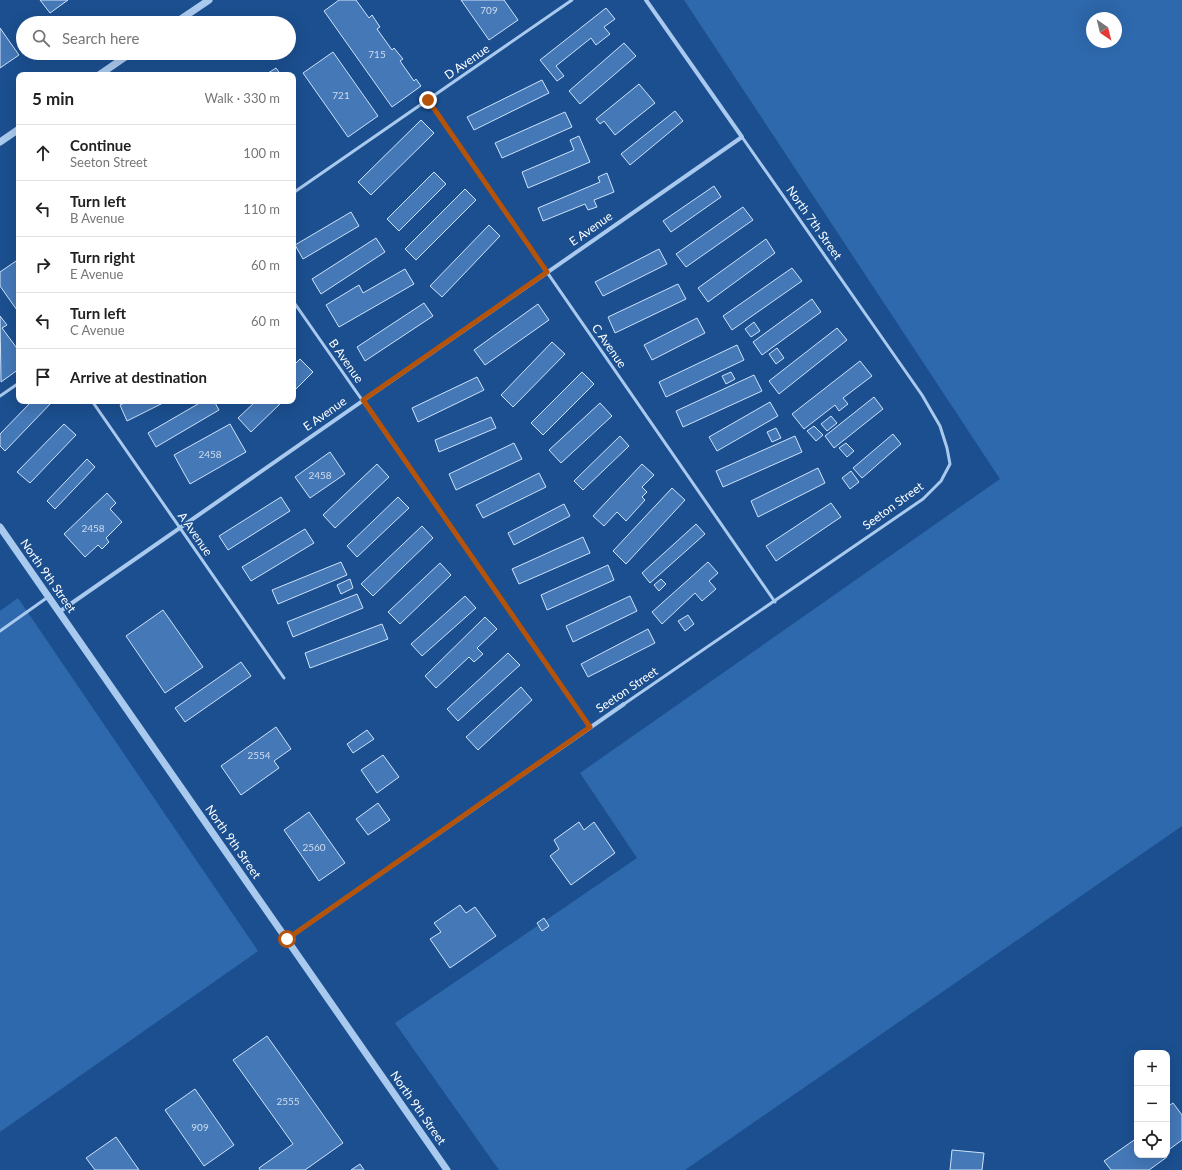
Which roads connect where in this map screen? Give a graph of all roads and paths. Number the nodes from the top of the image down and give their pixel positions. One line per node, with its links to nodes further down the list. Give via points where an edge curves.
1 (209, 0): 4 (street)
2 (572, 0): 7 (lane, D Avenue)
3 (646, 0): 9 (street, North 7th Street)
4 (185, 16)
5 (121, 60): 6 (street)
6 (103, 72)
7 (428, 100): 11 (lane, D Avenue); 12 (lane, C Avenue)
8 (16, 131): 10 (street)
9 (742, 137): 12 (street, E Avenue); 18 (lane, North 7th Street, via 922,395 940,426)
10 (0, 142)
11 (296, 191)
12 (547, 272): 16 (street, E Avenue); 22 (lane, C Avenue)
13 (296, 304): 16 (lane, B Avenue)
14 (16, 385): 15 (lane)
15 (0, 396)
16 (363, 400): 20 (street, E Avenue); 27 (lane, B Avenue)
17 (94, 404): 20 (lane, A Avenue)
18 (950, 464): 22 (lane, Seeton Street, via 941,481 923,499)
19 (0, 527): 21 (street, North 9th Street)
20 (180, 528): 23 (street, E Avenue); 25 (lane, A Avenue)
21 (48, 597): 23 (street, North 9th Street); 24 (lane)
22 (774, 602): 26 (lane, Seeton Street)
23 (59, 612): 28 (street, North 9th Street)
24 (0, 631)
25 (284, 678)
26 (624, 704): 27 (street, Seeton Street)
27 (590, 727): 28 (street, Seeton Street)
28 (287, 939): 29 (street, North 9th Street)
29 (447, 1170)

